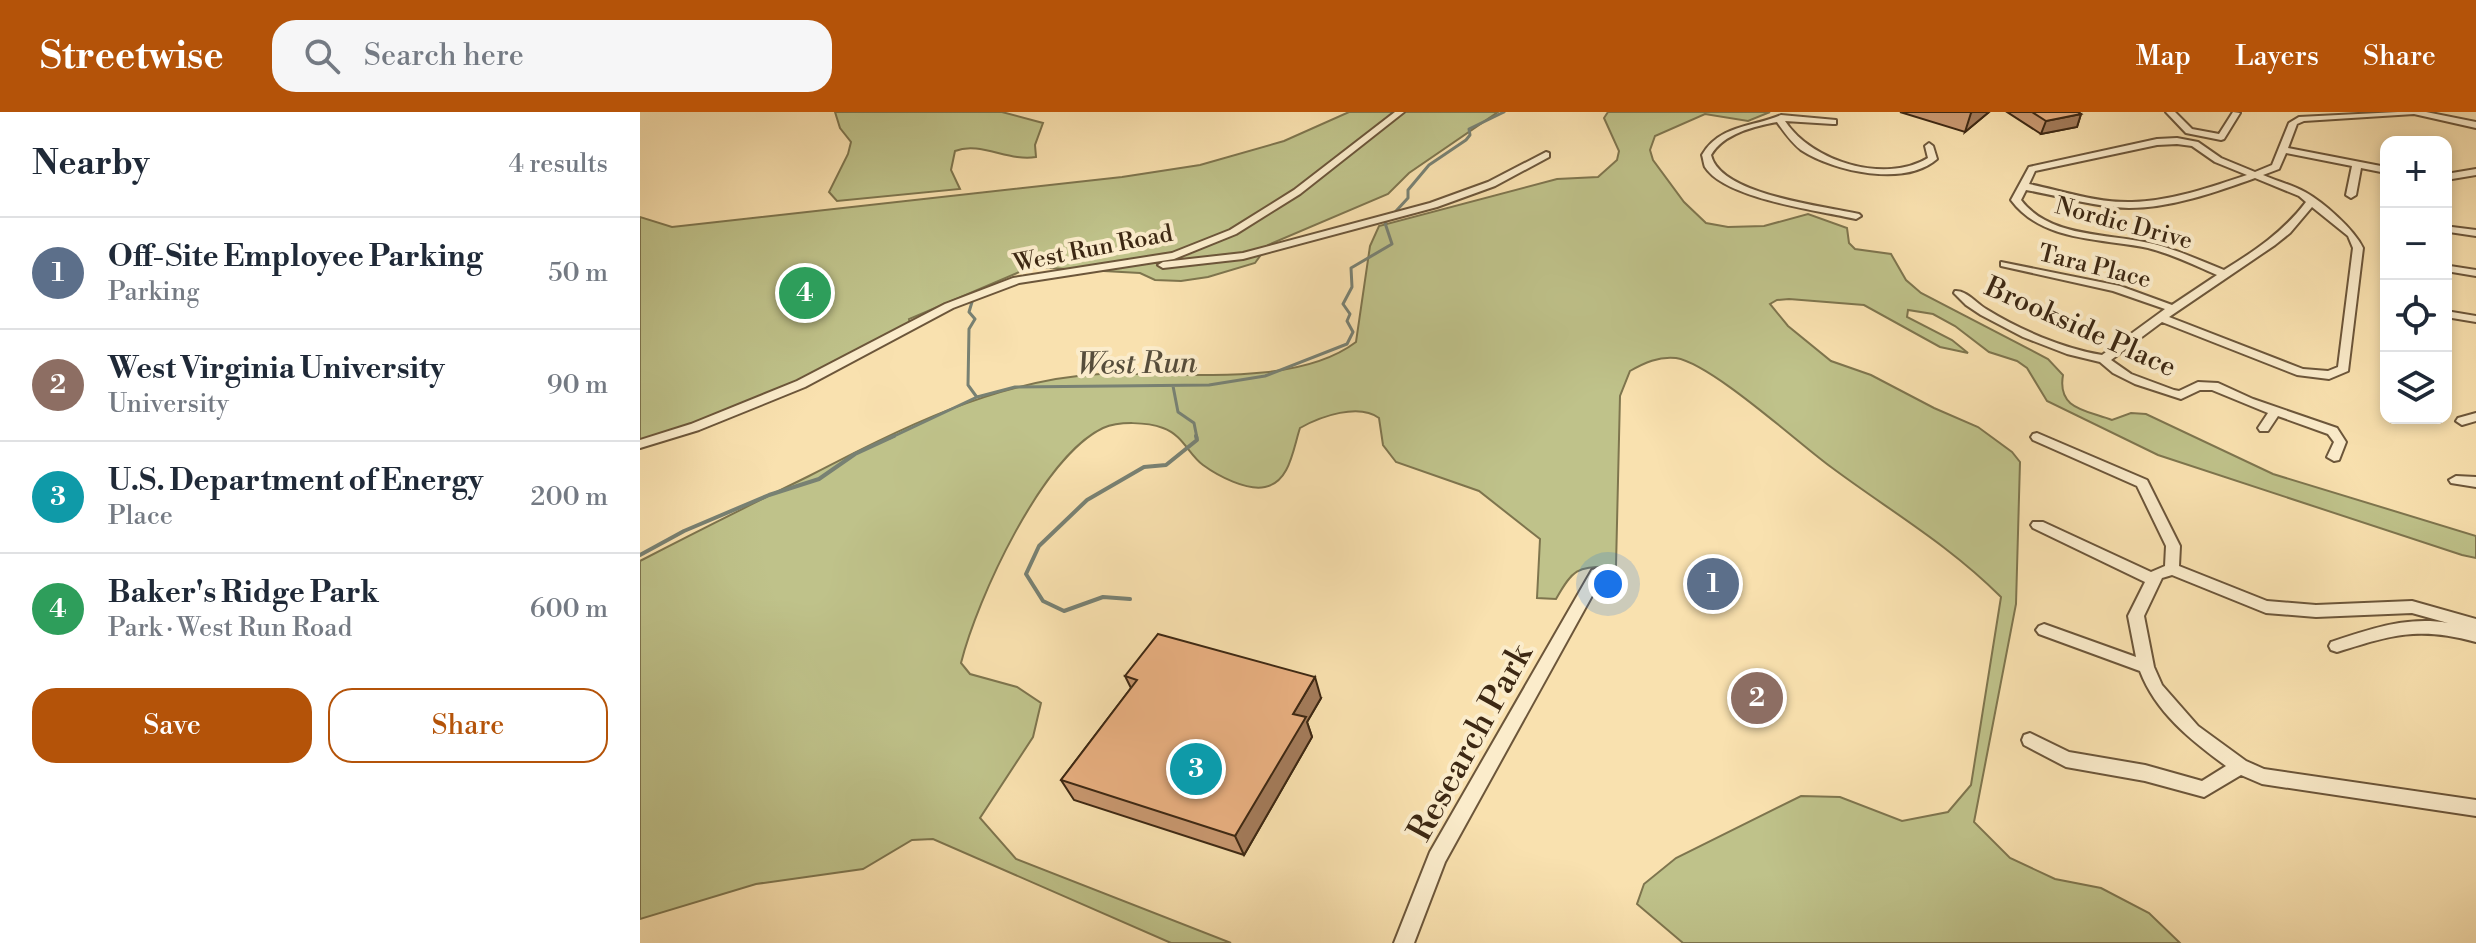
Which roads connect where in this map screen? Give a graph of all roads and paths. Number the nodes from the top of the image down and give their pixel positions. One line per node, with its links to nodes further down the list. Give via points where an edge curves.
1 (1400, 112): 24 (street, West Run Road, via 1297,192 1233,232 1174,256)
2 (1788, 112): 6 (street)
3 (2170, 112): 5 (street, via 2189,131 2221,137)
4 (2414, 112): 8 (street); 10 (street, via 2302,119 2293,123)
5 (2236, 113)
6 (1779, 119): 7 (street); 9 (street, via 1790,137 1810,152 1876,171 1925,166 1933,159); 20 (street, via 1715,140 1708,161 1718,175 1771,197)
7 (1833, 122)
8 (2476, 125)
9 (1929, 146)
10 (2285, 150): 12 (street); 15 (street, via 2276,167)
11 (1546, 155): 24 (street, via 1473,192 1392,219 1241,257)
12 (2357, 164): 13 (street); 18 (street)
13 (2380, 169)
14 (2476, 172): 16 (street)
15 (2254, 176): 17 (street, via 2132,205); 17 (street, Nordic Drive, via 2195,144 2167,141 2038,166); 19 (street, Nordic Drive)
16 (2452, 176)
17 (2022, 186): 27 (street, Nordic Drive, via 2016,200 2019,208 2039,222 2152,247)
18 (2351, 195)
19 (2312, 201): 27 (street, via 2303,216); 31 (street, Nordic Drive, via 2352,235 2358,248 2344,369 2329,375 2301,372)
20 (1856, 216)
21 (2452, 230): 22 (street)
22 (2476, 233)
23 (2005, 264): 29 (street, Tara Place, via 2116,288)
24 (1099, 268): 39 (street, West Run Road, via 1017,280 949,306 801,384)
25 (2452, 269): 26 (street)
26 (2476, 273)
27 (2226, 275): 29 (street)
28 (1959, 293): 33 (street, Brookside Place, via 1984,313 2082,356)
29 (2174, 309): 31 (street)
30 (2452, 315): 32 (street)
31 (2162, 318): 33 (street)
32 (2476, 319)
33 (2104, 359): 34 (street, Brookside Place, via 2111,368 2172,394 2214,386)
34 (2275, 411): 37 (street); 40 (street, Brookside Place, via 2333,431 2340,442)
35 (2476, 417): 36 (street)
36 (2462, 421)
37 (2264, 428)
38 (2037, 437): 44 (street, via 2142,483 2173,546)
39 (640, 444)
40 (2334, 457)
41 (2456, 480): 42 (street)
42 (2476, 482)
43 (2038, 525): 46 (street)
44 (2172, 569): 46 (street); 47 (street, via 2266,607 2412,607)
45 (1597, 574): 55 (street, Research Park, via 1437,858)
46 (2154, 580): 51 (street, via 2136,616)
47 (2476, 625)
48 (2044, 630): 51 (street)
49 (2476, 636): 50 (street, via 2407,625)
50 (2337, 646)
51 (2146, 667): 53 (street, via 2155,689 2192,731)
52 (2030, 740): 53 (street, via 2066,759 2204,789)
53 (2240, 766): 54 (street, via 2262,776)
54 (2476, 808)
55 (1404, 943)

